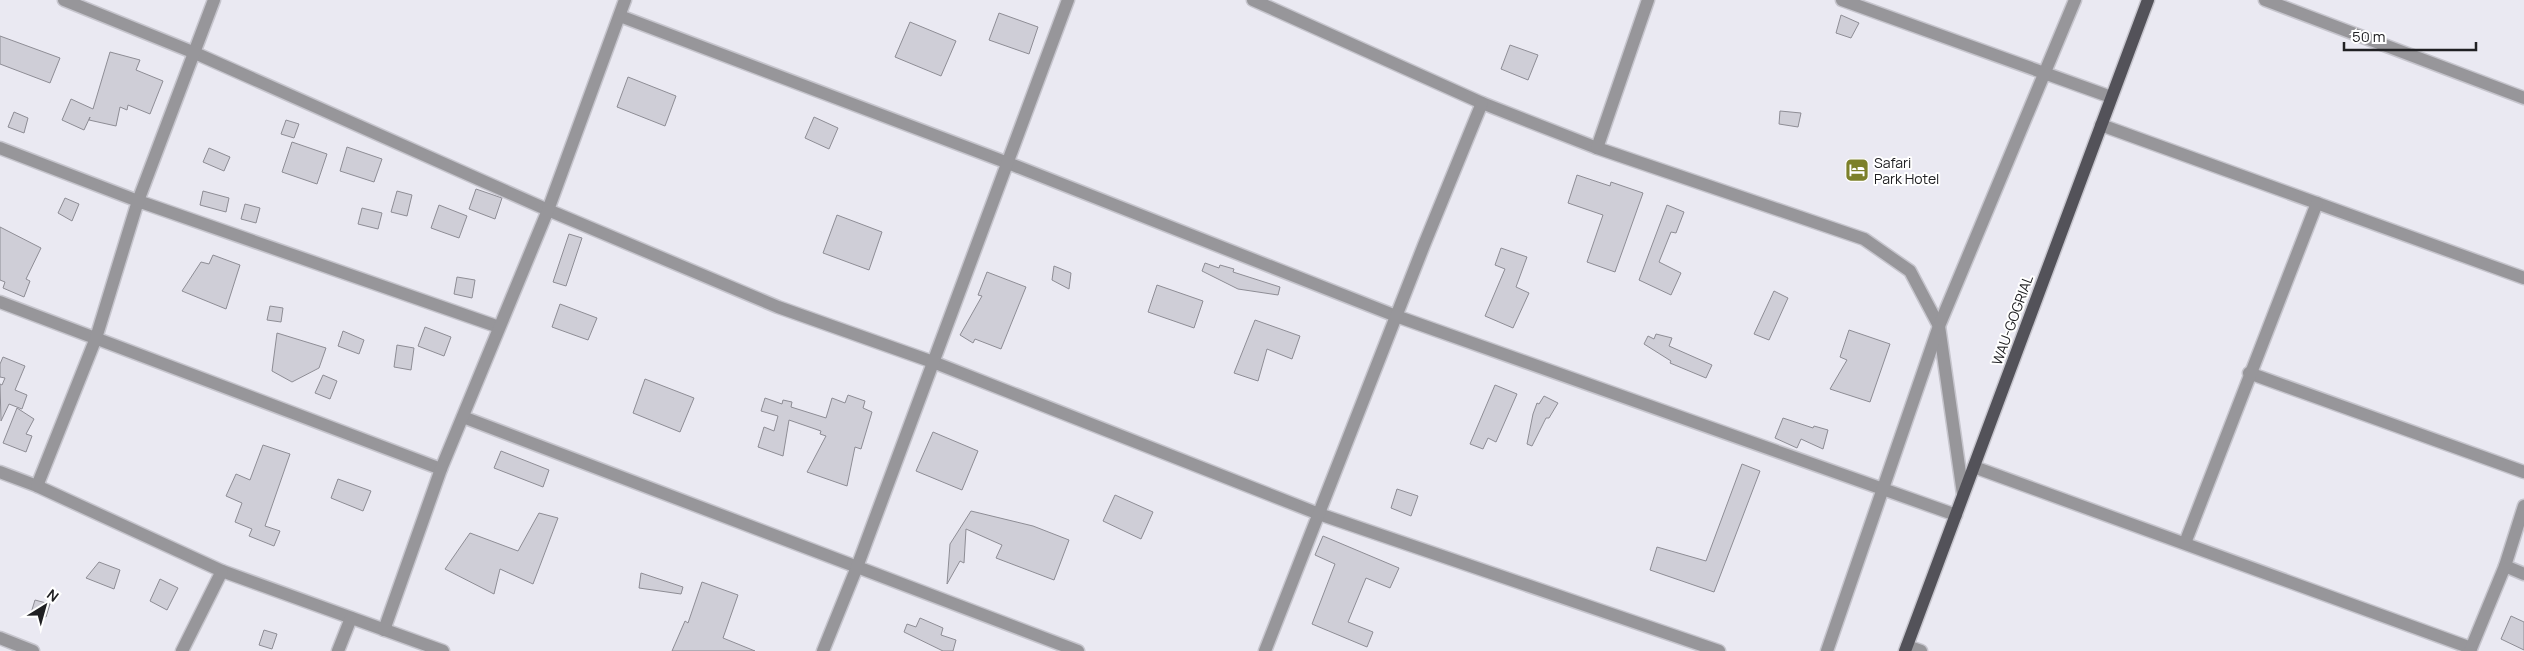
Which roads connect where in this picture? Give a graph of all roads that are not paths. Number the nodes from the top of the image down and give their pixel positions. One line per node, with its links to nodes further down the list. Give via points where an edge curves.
1 (64, 0): 12 (street)
2 (214, 0): 12 (street)
3 (625, 0): 11 (street)
4 (1068, 0): 20 (street)
5 (1253, 0): 16 (street)
6 (1648, 0): 19 (street)
7 (1842, 0): 13 (street)
8 (2075, 0): 13 (street)
9 (2148, 0): 14 (main road, WAU-GOGRIAL)
10 (2265, 0): 15 (street)
11 (620, 16): 20 (street); 23 (street)
12 (195, 53): 21 (street); 23 (street)
13 (2046, 73): 14 (street); 27 (street)
14 (2111, 97): 17 (main road, WAU-GOGRIAL)
15 (2524, 98)
16 (1482, 103): 19 (street); 26 (street)
17 (2101, 125): 22 (street); 33 (main road, WAU-GOGRIAL)
18 (0, 148): 21 (street)
19 (1597, 148): 27 (street, via 1864,239 1910,271)
20 (1008, 163): 26 (street); 30 (street)
21 (138, 201): 28 (street); 29 (street)
22 (2317, 202): 24 (street); 31 (street)
23 (548, 210): 28 (street); 30 (street, via 778,307)
24 (2524, 278)
25 (0, 302): 29 (street)
26 (1396, 316): 38 (street); 41 (street)
27 (1940, 326): 38 (street); 39 (street)
28 (499, 327): 32 (street)
29 (96, 338): 34 (street); 37 (street)
30 (933, 362): 41 (street); 45 (street)
31 (2249, 373): 36 (street); 43 (street)
32 (463, 417): 34 (street); 45 (street)
33 (1974, 467): 39 (main road, WAU-GOGRIAL); 43 (street)
34 (441, 468): 49 (street)
35 (0, 472): 37 (street)
36 (2524, 472)
37 (36, 486): 46 (street)
38 (1884, 490): 42 (street); 61 (street)
39 (1963, 494): 42 (main road, WAU-GOGRIAL)
40 (2524, 506): 44 (street)
41 (1319, 514): 59 (street); 60 (street)
42 (1956, 515): 51 (main road, WAU-GOGRIAL)
43 (2185, 543): 52 (street)
44 (2505, 566): 47 (street); 52 (street)
45 (857, 567): 57 (street); 58 (street)
46 (222, 571): 48 (street); 54 (street)
47 (2524, 574)
48 (351, 618): 49 (street); 55 (street)
49 (384, 630): 56 (street)
50 (0, 638): 53 (street)
51 (1906, 648): 62 (street)
52 (2470, 649)
53 (33, 651)
54 (182, 651)
55 (338, 651)
56 (443, 651)
57 (822, 651)
58 (1078, 651)
59 (1265, 651)
60 (1719, 651)
61 (1827, 651)
62 (1921, 651)

